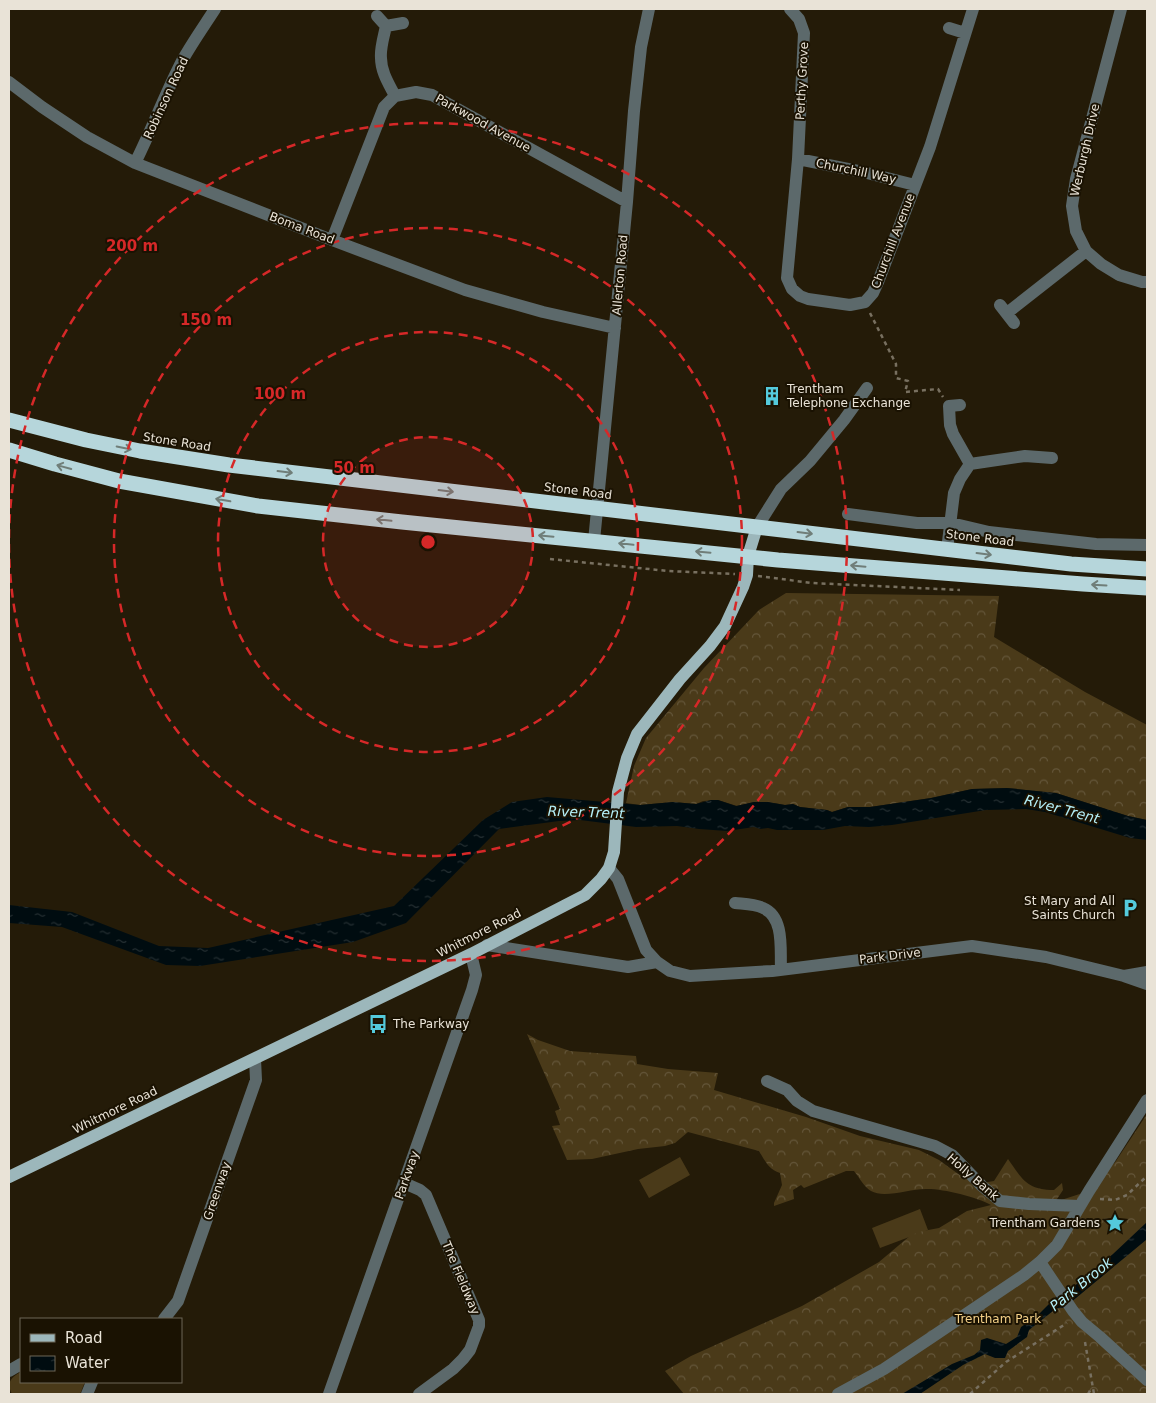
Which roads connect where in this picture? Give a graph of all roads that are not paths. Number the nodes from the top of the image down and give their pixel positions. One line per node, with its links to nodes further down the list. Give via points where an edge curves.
1 (216, 9): 14 (street, Robinson Road, via 183,59)
2 (649, 9): 16 (street, Allerton Road, via 641,47)
3 (790, 9): 13 (street, Perthy Grove, via 799,19 804,33)
4 (973, 9): 10 (street, Churchill Avenue)
5 (1121, 9): 18 (street, Werburgh Drive, via 1076,179 1072,206 1076,231)
6 (377, 16): 8 (street)
7 (403, 23): 8 (street)
8 (386, 26): 12 (street, via 380,59)
9 (949, 28): 10 (street)
10 (965, 34): 15 (street, Churchill Avenue)
11 (9, 82): 14 (street, Boma Road, via 87,137)
12 (395, 96): 16 (street, Parkwood Avenue, via 416,92 432,95); 17 (street, via 384,107)
13 (798, 159): 15 (street, Churchill Way); 15 (street, Churchill Avenue, via 787,278 792,289 808,299 850,305 864,302 873,293)
14 (135, 163): 17 (street, Boma Road)
15 (915, 185)
16 (627, 202): 21 (street, Allerton Road)
17 (332, 240): 21 (street, Boma Road, via 465,290)
18 (1086, 251): 19 (street, Werburgh Drive, via 1119,275); 20 (street)
19 (1147, 282)
20 (1007, 314)
21 (615, 328): 28 (street, Allerton Road)
22 (867, 388): 31 (street, via 810,461 781,489)
23 (955, 406): 27 (street, via 950,425)
24 (9, 420): 28 (highway, Stone Road, one-way to 28, via 140,451 228,465)
25 (9, 450): 32 (highway, one-way to 25, via 258,506 119,481)
26 (1052, 458): 27 (street, via 1025,456)
27 (970, 464): 30 (street, via 954,493)
28 (598, 508): 31 (highway, Stone Road); 32 (street, Allerton Road)
29 (848, 514): 30 (street, via 917,523)
30 (951, 523): 33 (street, via 999,534 1096,544); 34 (street)
31 (757, 527): 34 (highway, Stone Road, one-way to 34); 35 (main road, Whitmore Road)
32 (594, 541): 35 (highway, one-way to 32)
33 (1147, 545)
34 (948, 550): 36 (highway, Stone Road, one-way to 36)
35 (748, 556): 37 (highway, one-way to 35); 38 (main road, Whitmore Road, via 747,574 725,626 638,734 627,758 618,792 614,852)
36 (1147, 569)
37 (1147, 588)
38 (608, 868): 40 (main road, Whitmore Road, via 585,896); 42 (street, Park Drive, via 618,879 646,950)
39 (735, 903): 43 (street, via 765,908 775,918)
40 (487, 945): 41 (main road, Whitmore Road); 42 (street, via 628,967)
41 (471, 954): 47 (main road, Whitmore Road); 51 (street, Parkway, via 476,975 472,990)
42 (657, 962): 43 (street, Park Drive, via 670,971 690,976)
43 (782, 970): 45 (street, Park Drive, via 972,946 1046,957)
44 (1147, 972): 45 (street, Park Drive)
45 (1124, 976): 46 (street, Park Drive)
46 (1147, 984)
47 (255, 1059): 50 (main road, Whitmore Road); 54 (street, Greenway, via 256,1080 178,1301)
48 (767, 1081): 52 (street, Holly Bank, via 787,1090 813,1111 935,1146 952,1155 1000,1201 1029,1204)
49 (1147, 1100): 52 (street)
50 (9, 1177)
51 (404, 1183): 58 (street, Parkway); 59 (street, The Fieldway, via 426,1195 479,1326 463,1359)
52 (1083, 1201): 53 (street, via 1057,1244)
53 (1040, 1262): 57 (street, via 1076,1315); 60 (street, via 932,1337)
54 (165, 1318)
55 (20, 1365): 56 (street)
56 (9, 1371)
57 (1147, 1380)
58 (329, 1394)
59 (419, 1394)
60 (838, 1394)

